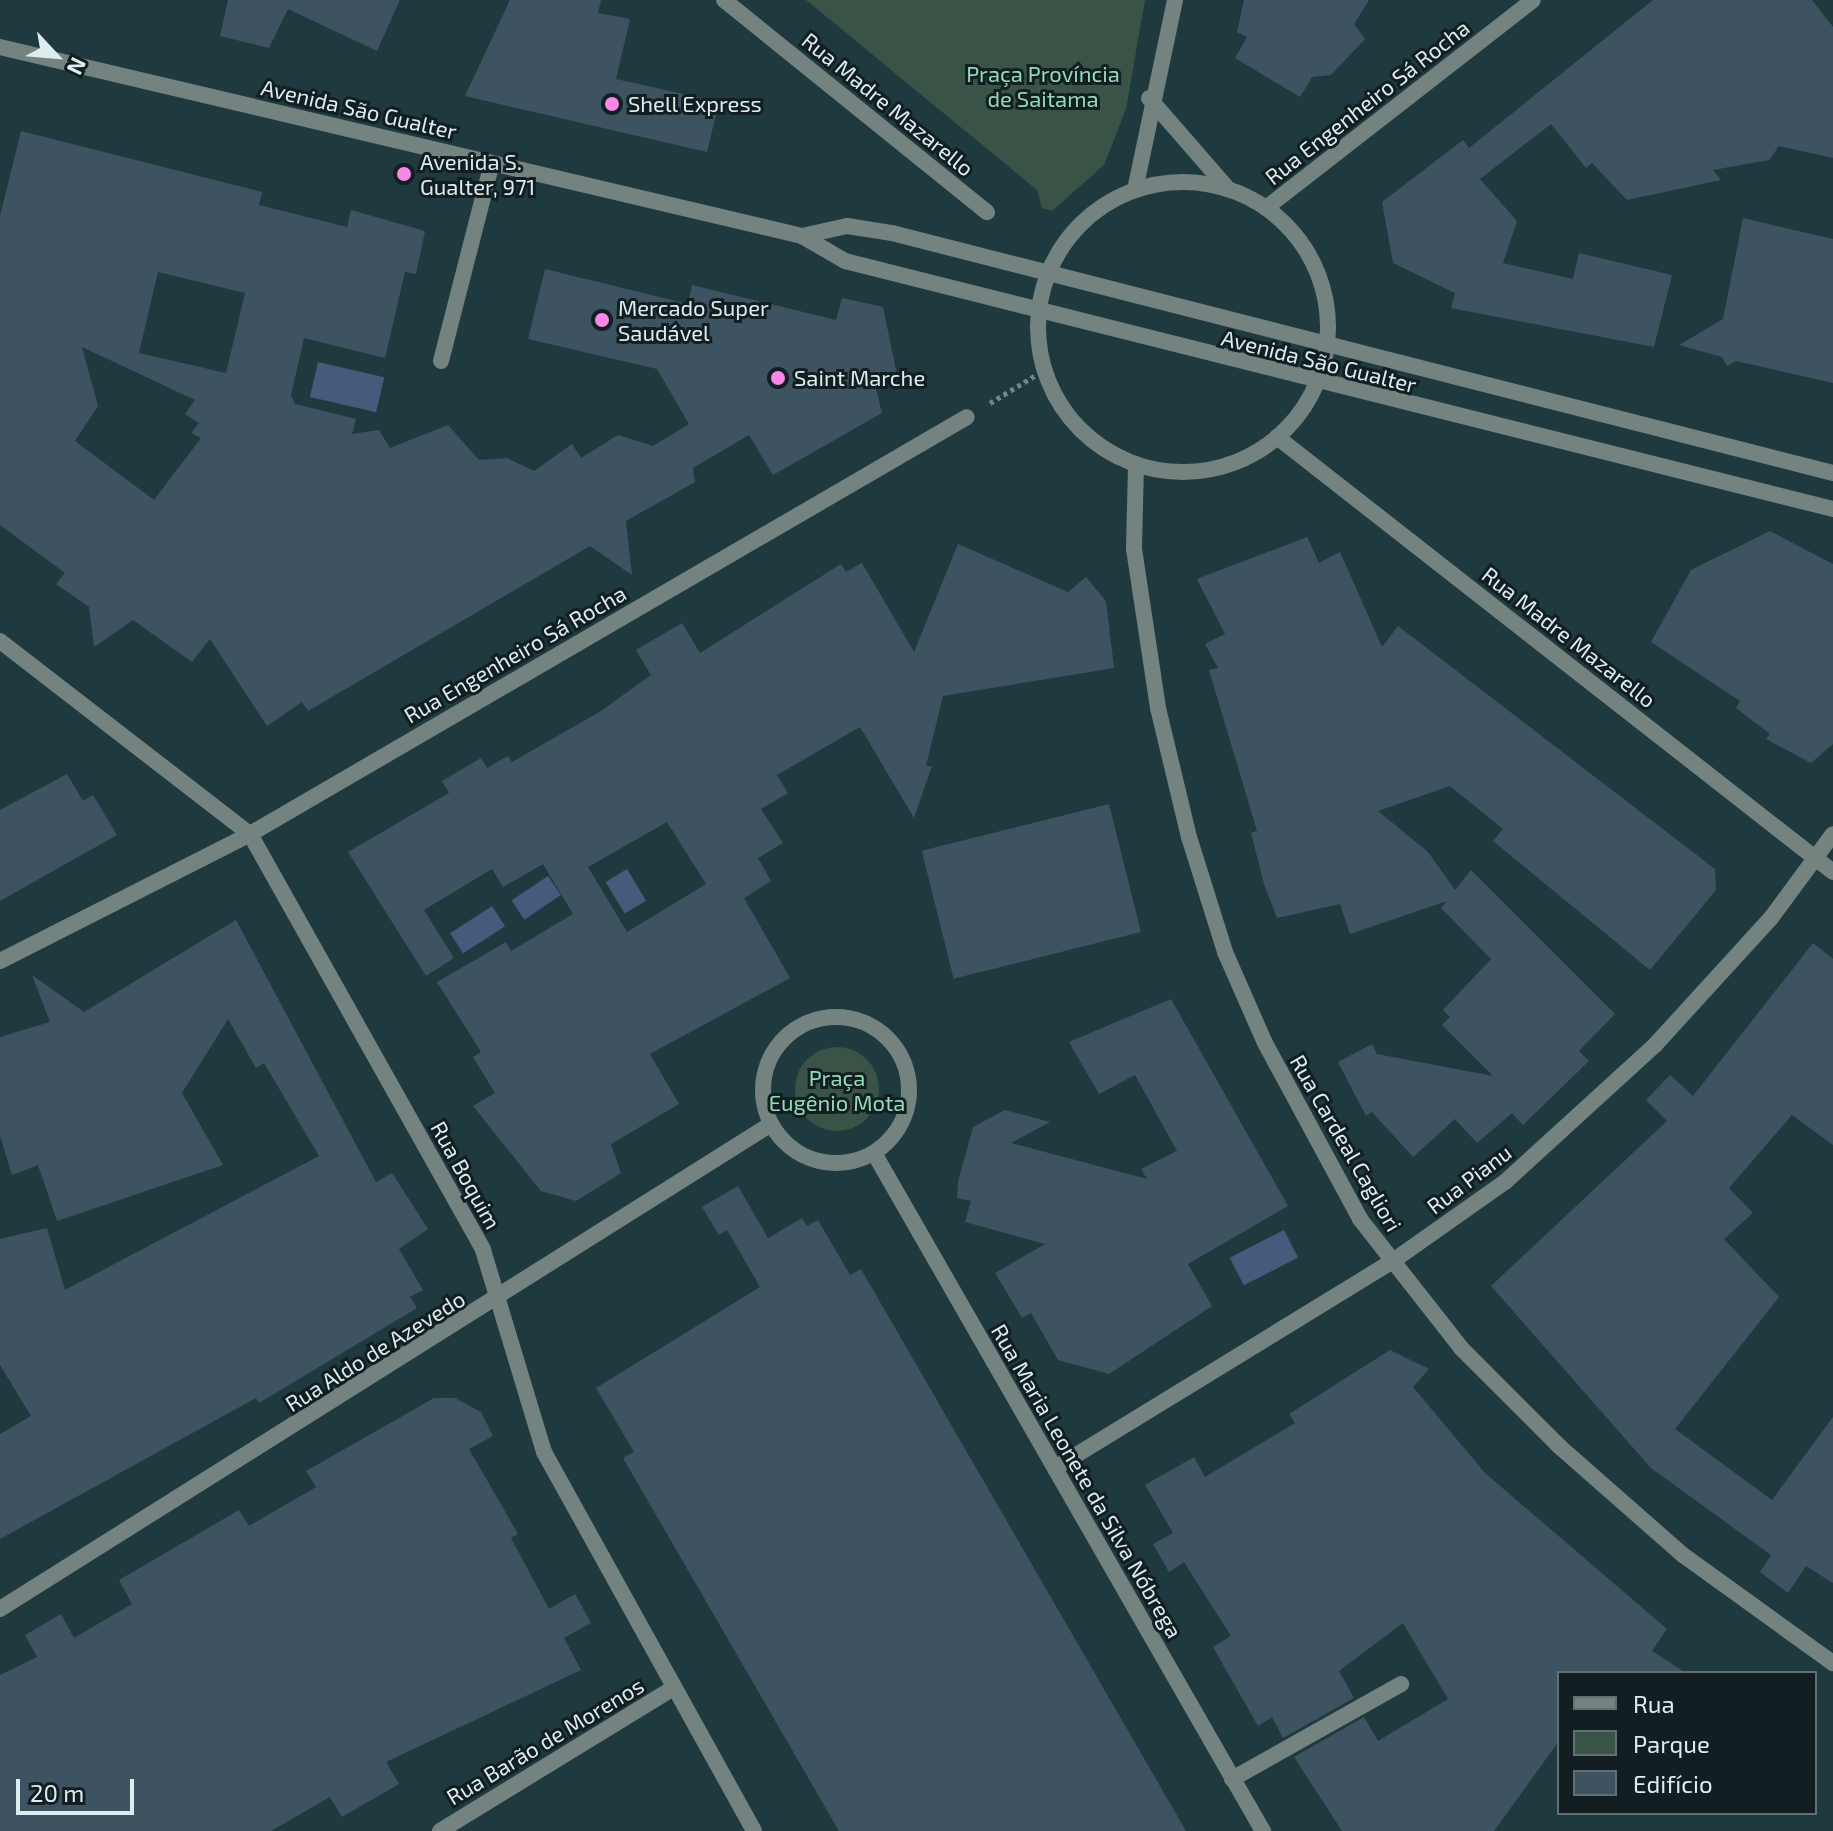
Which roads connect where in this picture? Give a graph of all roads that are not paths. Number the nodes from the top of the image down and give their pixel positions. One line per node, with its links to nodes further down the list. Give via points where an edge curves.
1 (724, 0): 10 (street, Rua Madre Mazarello)
2 (1175, 0): 5 (street)
3 (1533, 0): 9 (street, Rua Engenheiro Sá Rocha)
4 (0, 47): 6 (street, Avenida São Gualter)
5 (1149, 98): 7 (street); 8 (street)
6 (492, 163): 11 (street, Avenida São Gualter); 15 (street)
7 (1228, 189): 8 (street, via 1181,182); 9 (street)
8 (1135, 190): 12 (street, via 1089,217)
9 (1266, 208): 14 (street, via 1315,267)
10 (987, 212)
11 (802, 236): 12 (street, Avenida São Gualter, via 866,228); 13 (street, Avenida São Gualter, via 845,261)
12 (1048, 275): 13 (street); 14 (street, Avenida São Gualter)
13 (1038, 310): 16 (street, Avenida São Gualter); 19 (street, via 1044,370 1088,438)
14 (1326, 343): 16 (street); 20 (street, Avenida São Gualter)
15 (441, 361)
16 (1316, 384): 18 (street); 21 (street, Avenida São Gualter)
17 (967, 417): 23 (street, Rua Engenheiro Sá Rocha)
18 (1277, 437): 19 (street, via 1210,470); 25 (street, Rua Madre Mazarello)
19 (1136, 465): 30 (street, Rua Cardeal Cagliori, via 1134,549 1158,708 1225,952 1306,1122)
20 (1833, 473)
21 (1833, 509)
22 (0, 641): 23 (street, Rua Boquim)
23 (250, 834): 27 (street, Rua Engenheiro Sá Rocha); 31 (street, Rua Boquim, via 483,1250)
24 (1833, 834): 25 (street, Rua Pianu)
25 (1817, 859): 26 (street, Rua Madre Mazarello); 30 (street, Rua Pianu, via 1655,1045 1563,1132)
26 (1833, 872)
27 (0, 961)
28 (771, 1124): 29 (street, via 785,1144 828,1163); 29 (street, via 763,1086 775,1049 816,1018 855,1019 889,1038 909,1085 906,1111); 31 (street, Rua Aldo de Azevedo)
29 (874, 1153): 32 (street, Rua Maria Leonete da Silva Nóbrega)
30 (1390, 1263): 32 (street, Rua Pianu); 34 (street, Rua Cardeal Cagliori, via 1461,1348 1616,1499)
31 (501, 1297): 33 (street, Rua Aldo de Azevedo); 36 (street, Rua Boquim, via 544,1452)
32 (1055, 1468): 37 (street, Rua Maria Leonete da Silva Nóbrega)
33 (0, 1609)
34 (1833, 1663)
35 (1401, 1684): 37 (street)
36 (673, 1688): 38 (street, Rua Barão de Morenos); 39 (street, Rua Boquim)
37 (1232, 1779): 40 (street, Rua Maria Leonete da Silva Nóbrega)
38 (440, 1831)
39 (754, 1831)
40 (1263, 1831)

